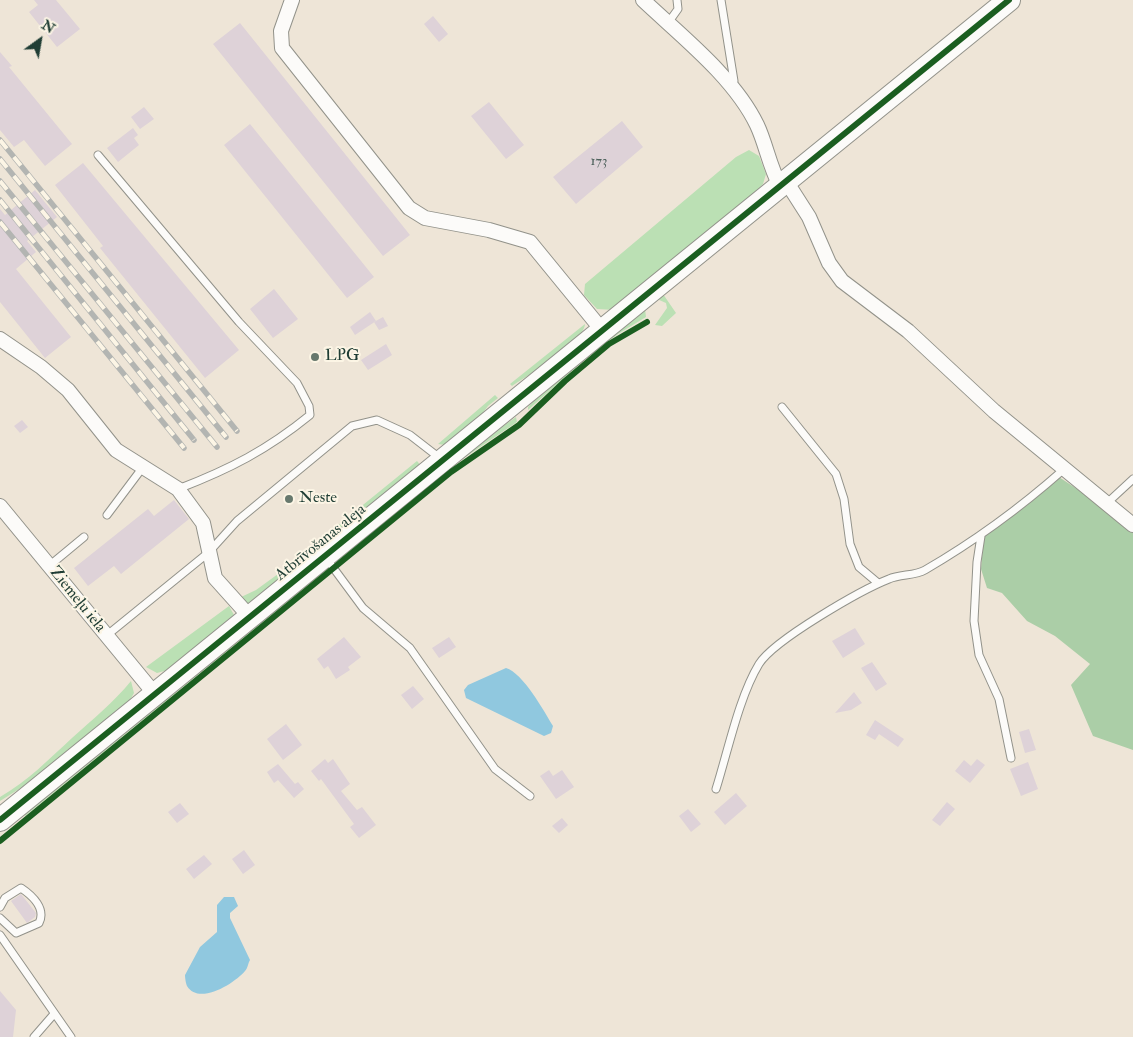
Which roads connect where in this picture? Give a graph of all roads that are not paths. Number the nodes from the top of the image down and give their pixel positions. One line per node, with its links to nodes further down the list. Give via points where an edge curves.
1 (292, 0): 10 (street, via 281,32 282,48 409,208 425,218 489,230 530,242)
2 (643, 0): 6 (street)
3 (677, 0): 6 (lane, via 678,9)
4 (721, 0): 7 (lane, via 734,80)
5 (1009, 0): 9 (main road, Atbrīvošanas aleja)
6 (668, 23): 7 (street)
7 (730, 84): 9 (street, via 757,126 769,164)
8 (98, 155): 17 (lane, via 239,322 297,383 309,406 310,415 260,452 222,472)
9 (783, 184): 10 (main road, Atbrīvošanas aleja); 15 (street, via 809,217 829,263 842,281 922,344)
10 (602, 330): 13 (main road, Atbrīvošanas aleja)
11 (0, 339): 14 (street, via 68,390 116,450)
12 (782, 407): 27 (lane, via 836,474 844,499 850,544 859,567)
13 (444, 461): 24 (lane, via 410,436 377,420 352,426 236,521); 25 (main road, Atbrīvošanas aleja)
14 (143, 467): 17 (street); 20 (lane)
15 (1063, 470): 18 (street); 22 (lane)
16 (1133, 479): 18 (lane)
17 (178, 488): 24 (street, via 203,523)
18 (1106, 504): 21 (street)
19 (0, 506): 26 (street, Ziemeļu iela)
20 (107, 515)
21 (1133, 525)
22 (981, 536): 27 (lane, via 924,571); 31 (lane, via 974,621 979,655 998,699)
23 (84, 537): 26 (lane)
24 (208, 553): 28 (street, via 215,578); 29 (lane)
25 (326, 558): 28 (main road, Atbrīvošanas aleja); 33 (lane, via 363,608 410,648 495,769)
26 (49, 566): 29 (street, Ziemeļu iela)
27 (878, 584): 32 (lane, via 857,593 811,623 760,662 748,686)
28 (250, 617): 30 (main road, Atbrīvošanas aleja)
29 (106, 636): 30 (street, Ziemeļu iela)
30 (154, 693): 34 (main road, Atbrīvošanas aleja)
31 (1011, 758)
32 (716, 789)
33 (530, 796)
34 (0, 820)
35 (0, 907): 36 (lane, via 5,898 21,888 30,894 42,917 38,924 16,933)
36 (0, 918)
37 (0, 935): 38 (lane)
38 (54, 1014): 39 (lane); 40 (lane)
39 (34, 1037)
40 (71, 1037)

